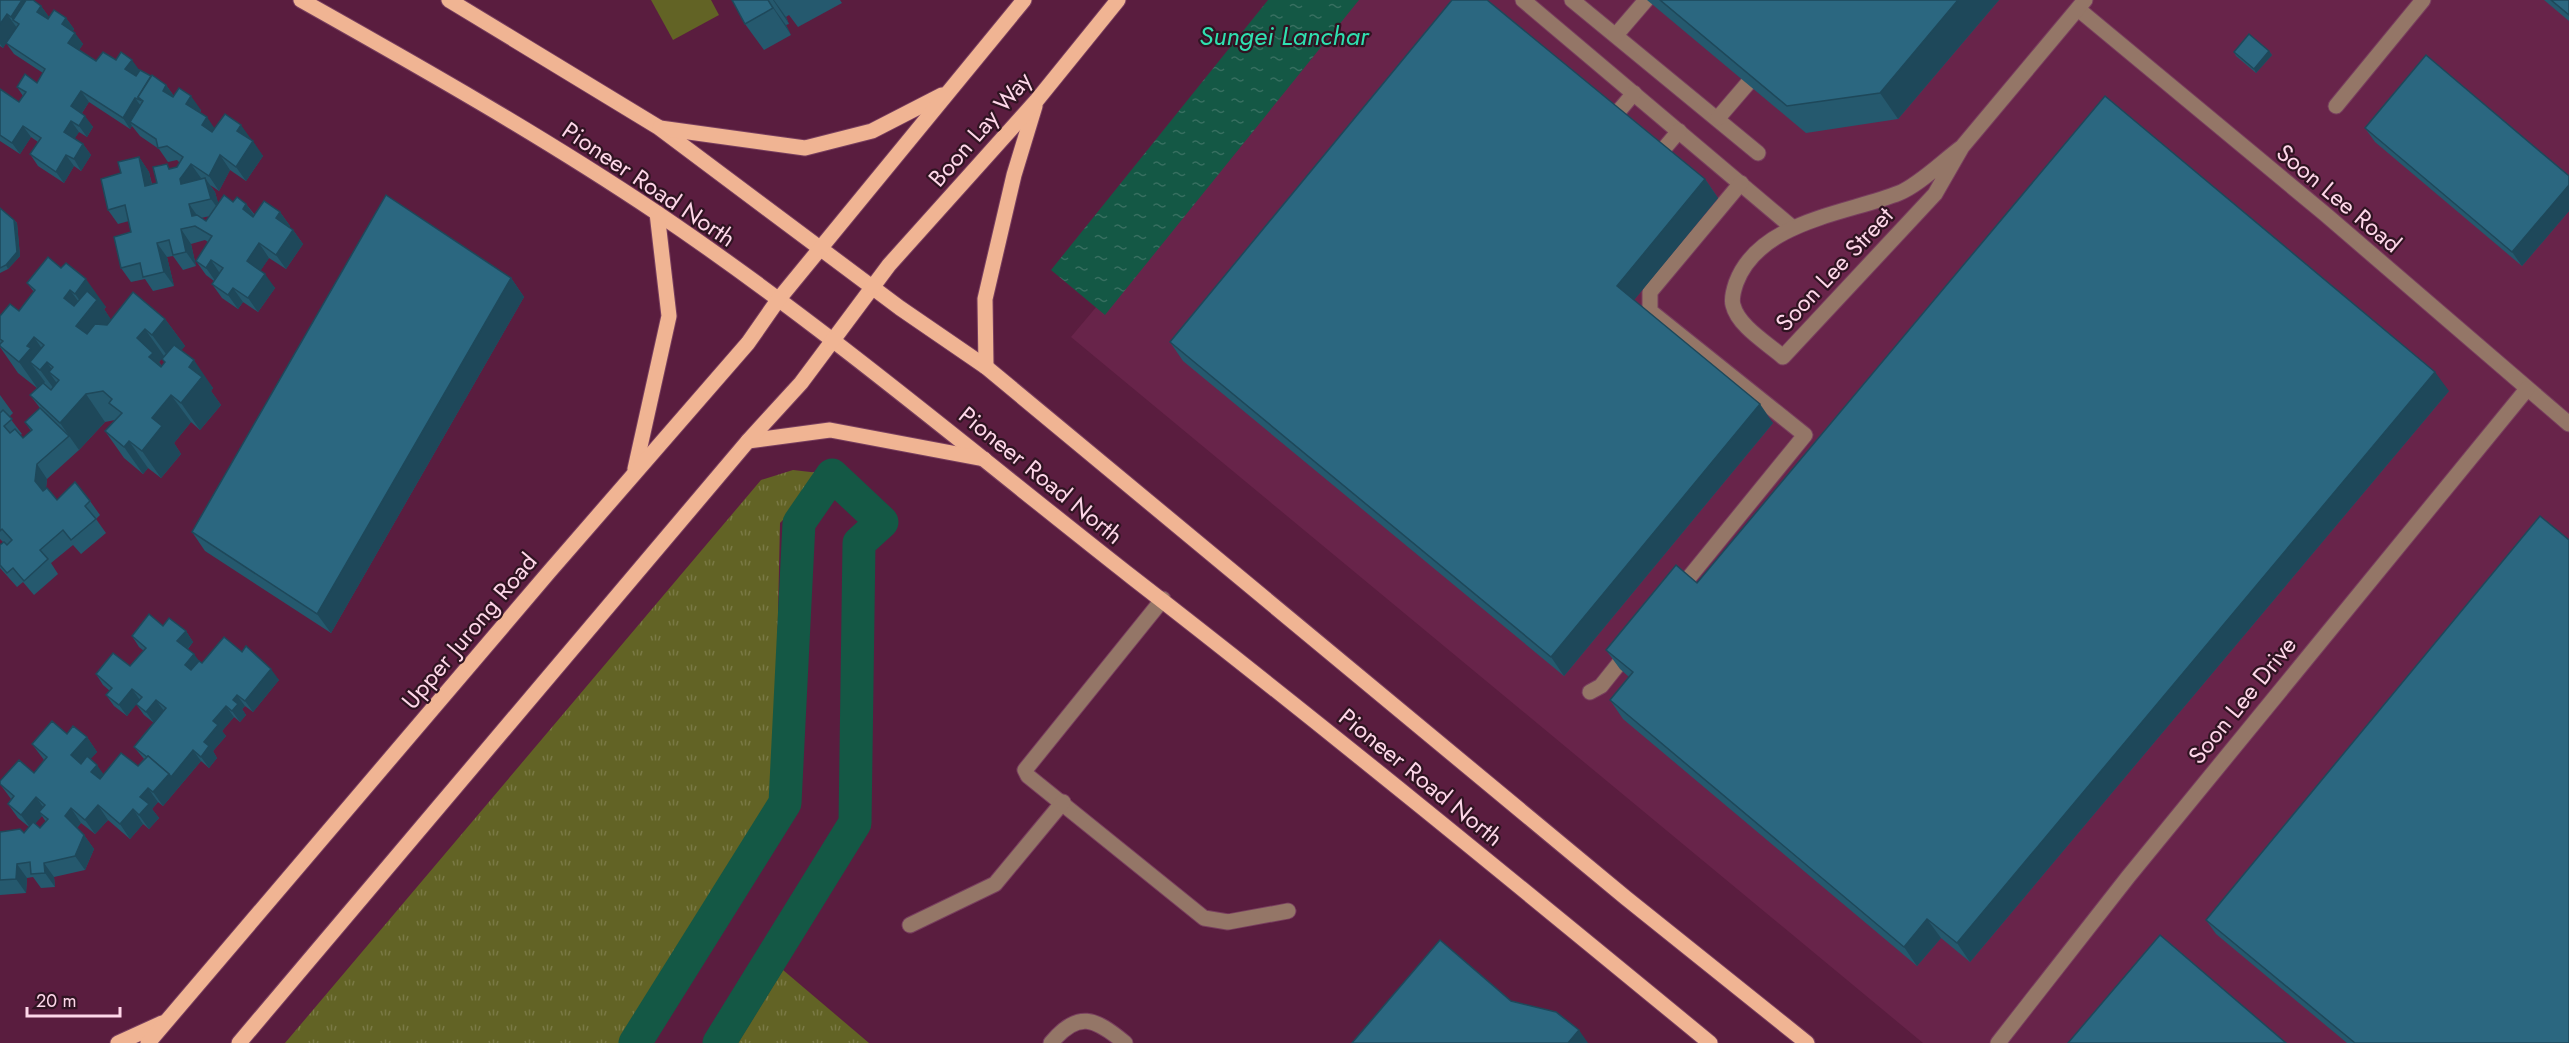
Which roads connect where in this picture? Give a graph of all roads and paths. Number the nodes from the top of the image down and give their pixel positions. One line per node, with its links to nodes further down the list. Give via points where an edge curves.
1 (301, 0): 24 (main road, Pioneer Road North, via 485,104)
2 (449, 0): 17 (main road, Pioneer Road North)
3 (1024, 0): 12 (main road, Boon Lay Way)
4 (1118, 0): 14 (main road, Boon Lay Way)
5 (1523, 0): 13 (street)
6 (1572, 0): 10 (street)
7 (1646, 0): 10 (street)
8 (2423, 0): 15 (street)
9 (2082, 4): 20 (street, Soon Lee Street); 31 (street, Soon Lee Road)
10 (1616, 35): 16 (street)
11 (1772, 55): 16 (street)
12 (947, 93): 17 (main road, via 872,131 805,148); 26 (main road, Boon Lay Way)
13 (1634, 93): 18 (street); 19 (street)
14 (1037, 100): 27 (main road, Boon Lay Way); 30 (main road, via 1014,175 986,299)
15 (2336, 106)
16 (1718, 118): 21 (street)
17 (658, 127): 26 (main road, Pioneer Road North)
18 (1679, 131): 22 (street); 23 (street)
19 (1596, 138)
20 (1962, 147): 25 (street, Soon Lee Street, via 1902,192); 25 (street, Soon Lee Street, via 1935,194 1783,357 1739,319 1732,304 1741,269 1768,243)
21 (1758, 153)
22 (1656, 158)
23 (1742, 183): 25 (street); 37 (street, via 1650,292 1650,311 1805,435)
24 (657, 213): 28 (main road, Pioneer Road North); 35 (main road, via 669,316)
25 (1793, 228)
26 (821, 247): 27 (main road, Pioneer Road North); 28 (main road, Upper Jurong Road)
27 (873, 287): 29 (main road); 30 (main road, Pioneer Road North)
28 (778, 300): 29 (main road, Pioneer Road North); 35 (main road, Upper Jurong Road, via 748,344)
29 (832, 341): 33 (main road, via 801,383); 34 (main road, Pioneer Road North)
30 (986, 367): 50 (main road, Pioneer Road North)
31 (2527, 389): 32 (street, Soon Lee Road); 51 (street, Soon Lee Drive, via 2172,823)
32 (2569, 424)
33 (748, 441): 34 (main road, via 830,430); 46 (main road)
34 (988, 460): 36 (main road, Pioneer Road North)
35 (634, 473): 43 (main road, Upper Jurong Road)
36 (1163, 599): 40 (street, via 1027,765 1028,776); 49 (main road, Pioneer Road North)
37 (1669, 602)
38 (1639, 639): 39 (street, via 1601,686)
39 (1590, 692)
40 (1063, 802): 41 (street, via 1204,918 1228,922); 42 (street, via 995,884)
41 (1288, 911)
42 (910, 925)
43 (169, 1020): 44 (main road); 45 (main road, Upper Jurong Road)
44 (118, 1043)
45 (148, 1043)
46 (239, 1043)
47 (1051, 1043): 48 (street, via 1066,1025 1082,1021 1106,1027)
48 (1125, 1043)
49 (1710, 1043)
50 (1807, 1043)
51 (1998, 1043)

